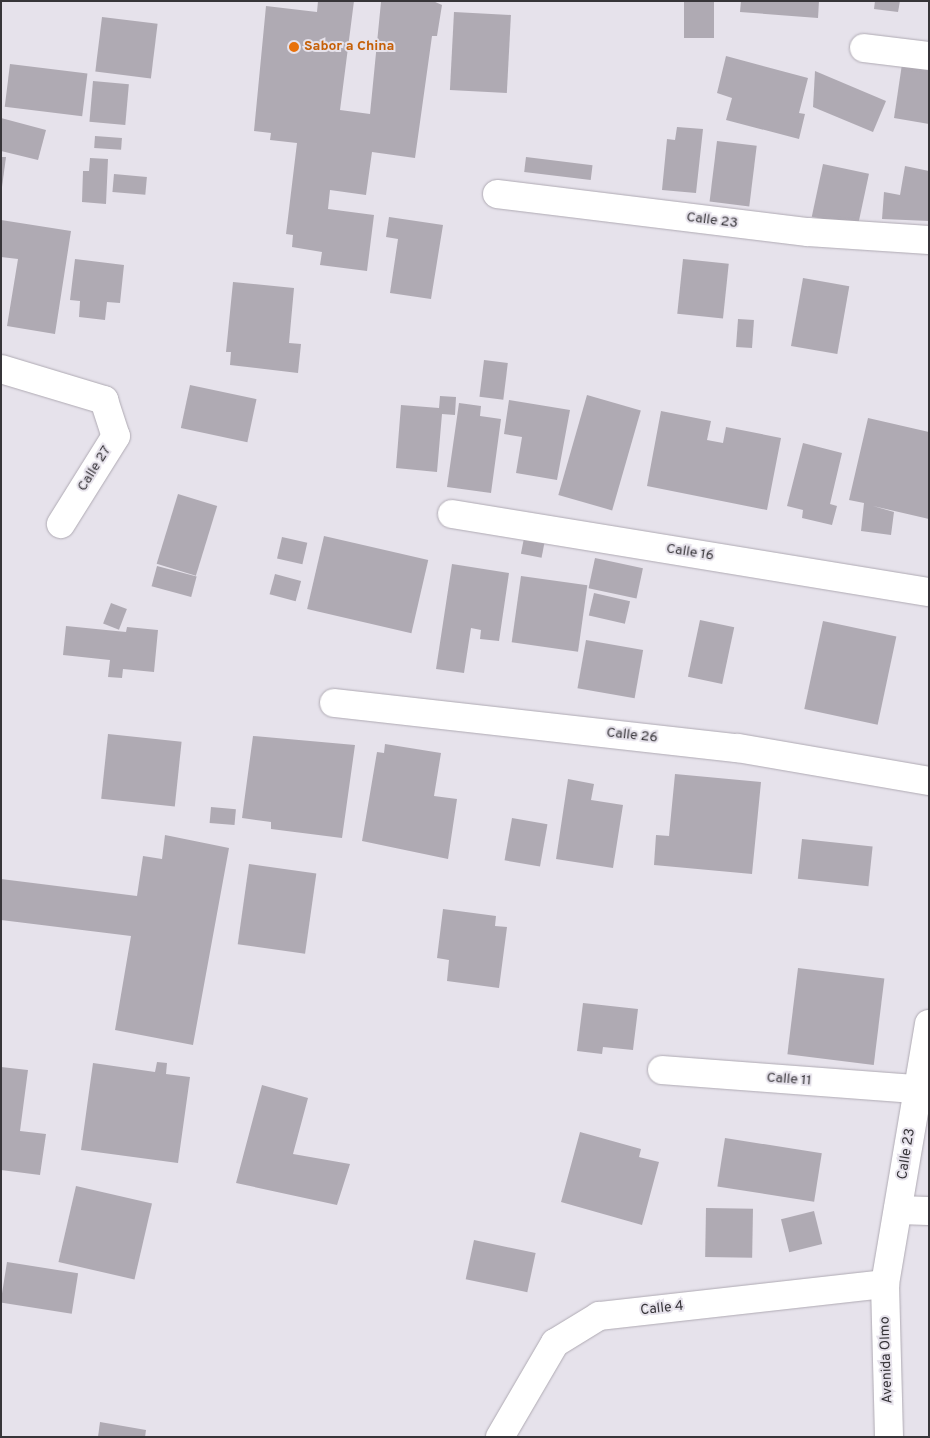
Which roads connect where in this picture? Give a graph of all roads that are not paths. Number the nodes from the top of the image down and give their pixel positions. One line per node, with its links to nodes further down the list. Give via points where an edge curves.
1 (864, 48): 2 (street)
2 (929, 56)
3 (497, 194): 4 (street, Calle 23, via 808,232)
4 (929, 240)
5 (1, 369): 7 (street, Calle 27, via 104,400 116,436)
6 (452, 514): 8 (street, Calle 16)
7 (61, 524)
8 (929, 592)
9 (334, 703): 10 (street, Calle 26, via 738,748)
10 (929, 781)
11 (929, 1024): 13 (street, Calle 23)
12 (662, 1070): 13 (street, Calle 11)
13 (917, 1089): 14 (street, Calle 23)
14 (898, 1210): 15 (street); 16 (street, Calle 23)
15 (929, 1212)
16 (885, 1284): 17 (street, Calle 4, via 599,1316 555,1343); 18 (street, Avenida Olmo)
17 (500, 1437)
18 (889, 1437)

